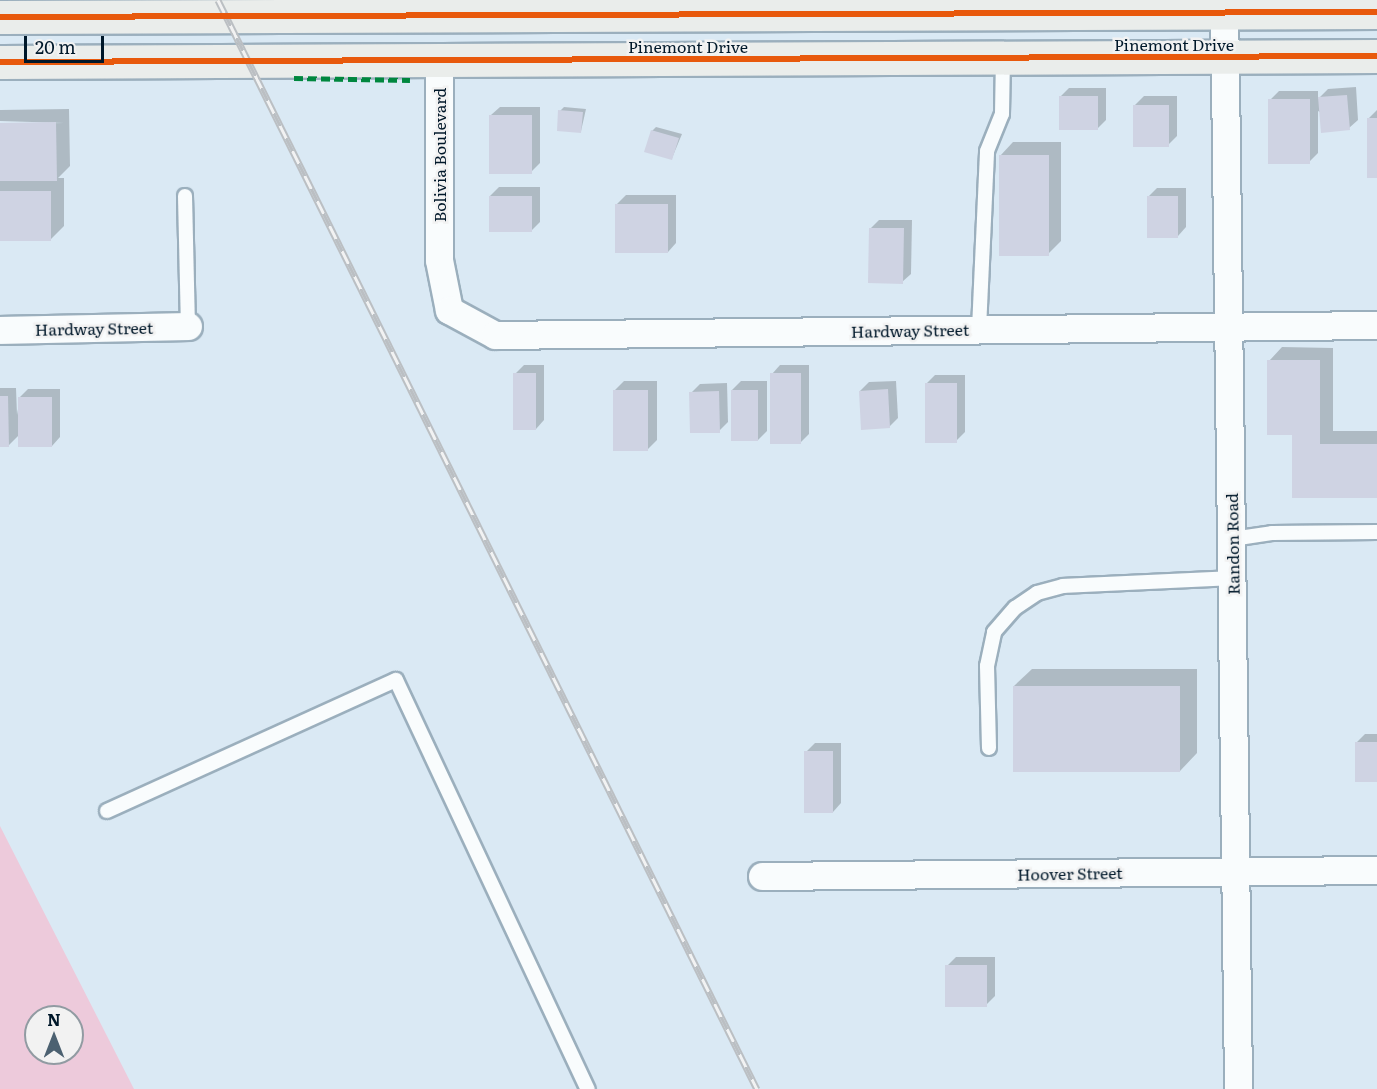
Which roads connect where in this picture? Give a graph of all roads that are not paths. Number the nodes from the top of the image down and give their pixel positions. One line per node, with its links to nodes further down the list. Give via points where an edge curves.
1 (1224, 6): 2 (main road, Pinemont Drive); 6 (main road, Pinemont Drive); 11 (street, Randon Road)
2 (1309, 6): 7 (main road, Pinemont Drive)
3 (355, 7): 4 (main road, Pinemont Drive); 8 (main road, Pinemont Drive)
4 (439, 7): 5 (main road, Pinemont Drive); 13 (main road, Bolivia Boulevard)
5 (504, 7): 6 (main road, Pinemont Drive)
6 (572, 7)
7 (1377, 12)
8 (14, 17): 12 (main road)
9 (1377, 56): 11 (main road, Pinemont Drive)
10 (1003, 57): 11 (main road, Pinemont Drive); 13 (main road, Pinemont Drive); 19 (lane, via 1002,114 987,151)
11 (1224, 57): 17 (street, Randon Road)
12 (14, 62): 13 (main road, Pinemont Drive)
13 (439, 62): 15 (street, Bolivia Boulevard, via 439,260)
14 (184, 196): 16 (lane)
15 (449, 310): 19 (street, Hardway Street, via 495,335)
16 (188, 326): 20 (street, Hardway Street)
17 (1230, 326): 18 (street, Hardway Street); 19 (street, Hardway Street); 22 (street, Randon Road)
18 (1377, 326)
19 (979, 329)
20 (0, 330)
21 (1377, 532): 22 (lane, via 1272,533)
22 (1232, 539): 23 (street, Randon Road)
23 (1233, 578): 24 (lane, via 1063,586 1036,593 993,632 987,666); 27 (street, Randon Road)
24 (989, 748)
25 (108, 811): 29 (lane, via 396,680)
26 (1377, 870): 27 (street, Hoover Street)
27 (1235, 872): 28 (street, Hoover Street); 30 (street, Randon Road)
28 (762, 876)
29 (588, 1089)
30 (1238, 1089)

